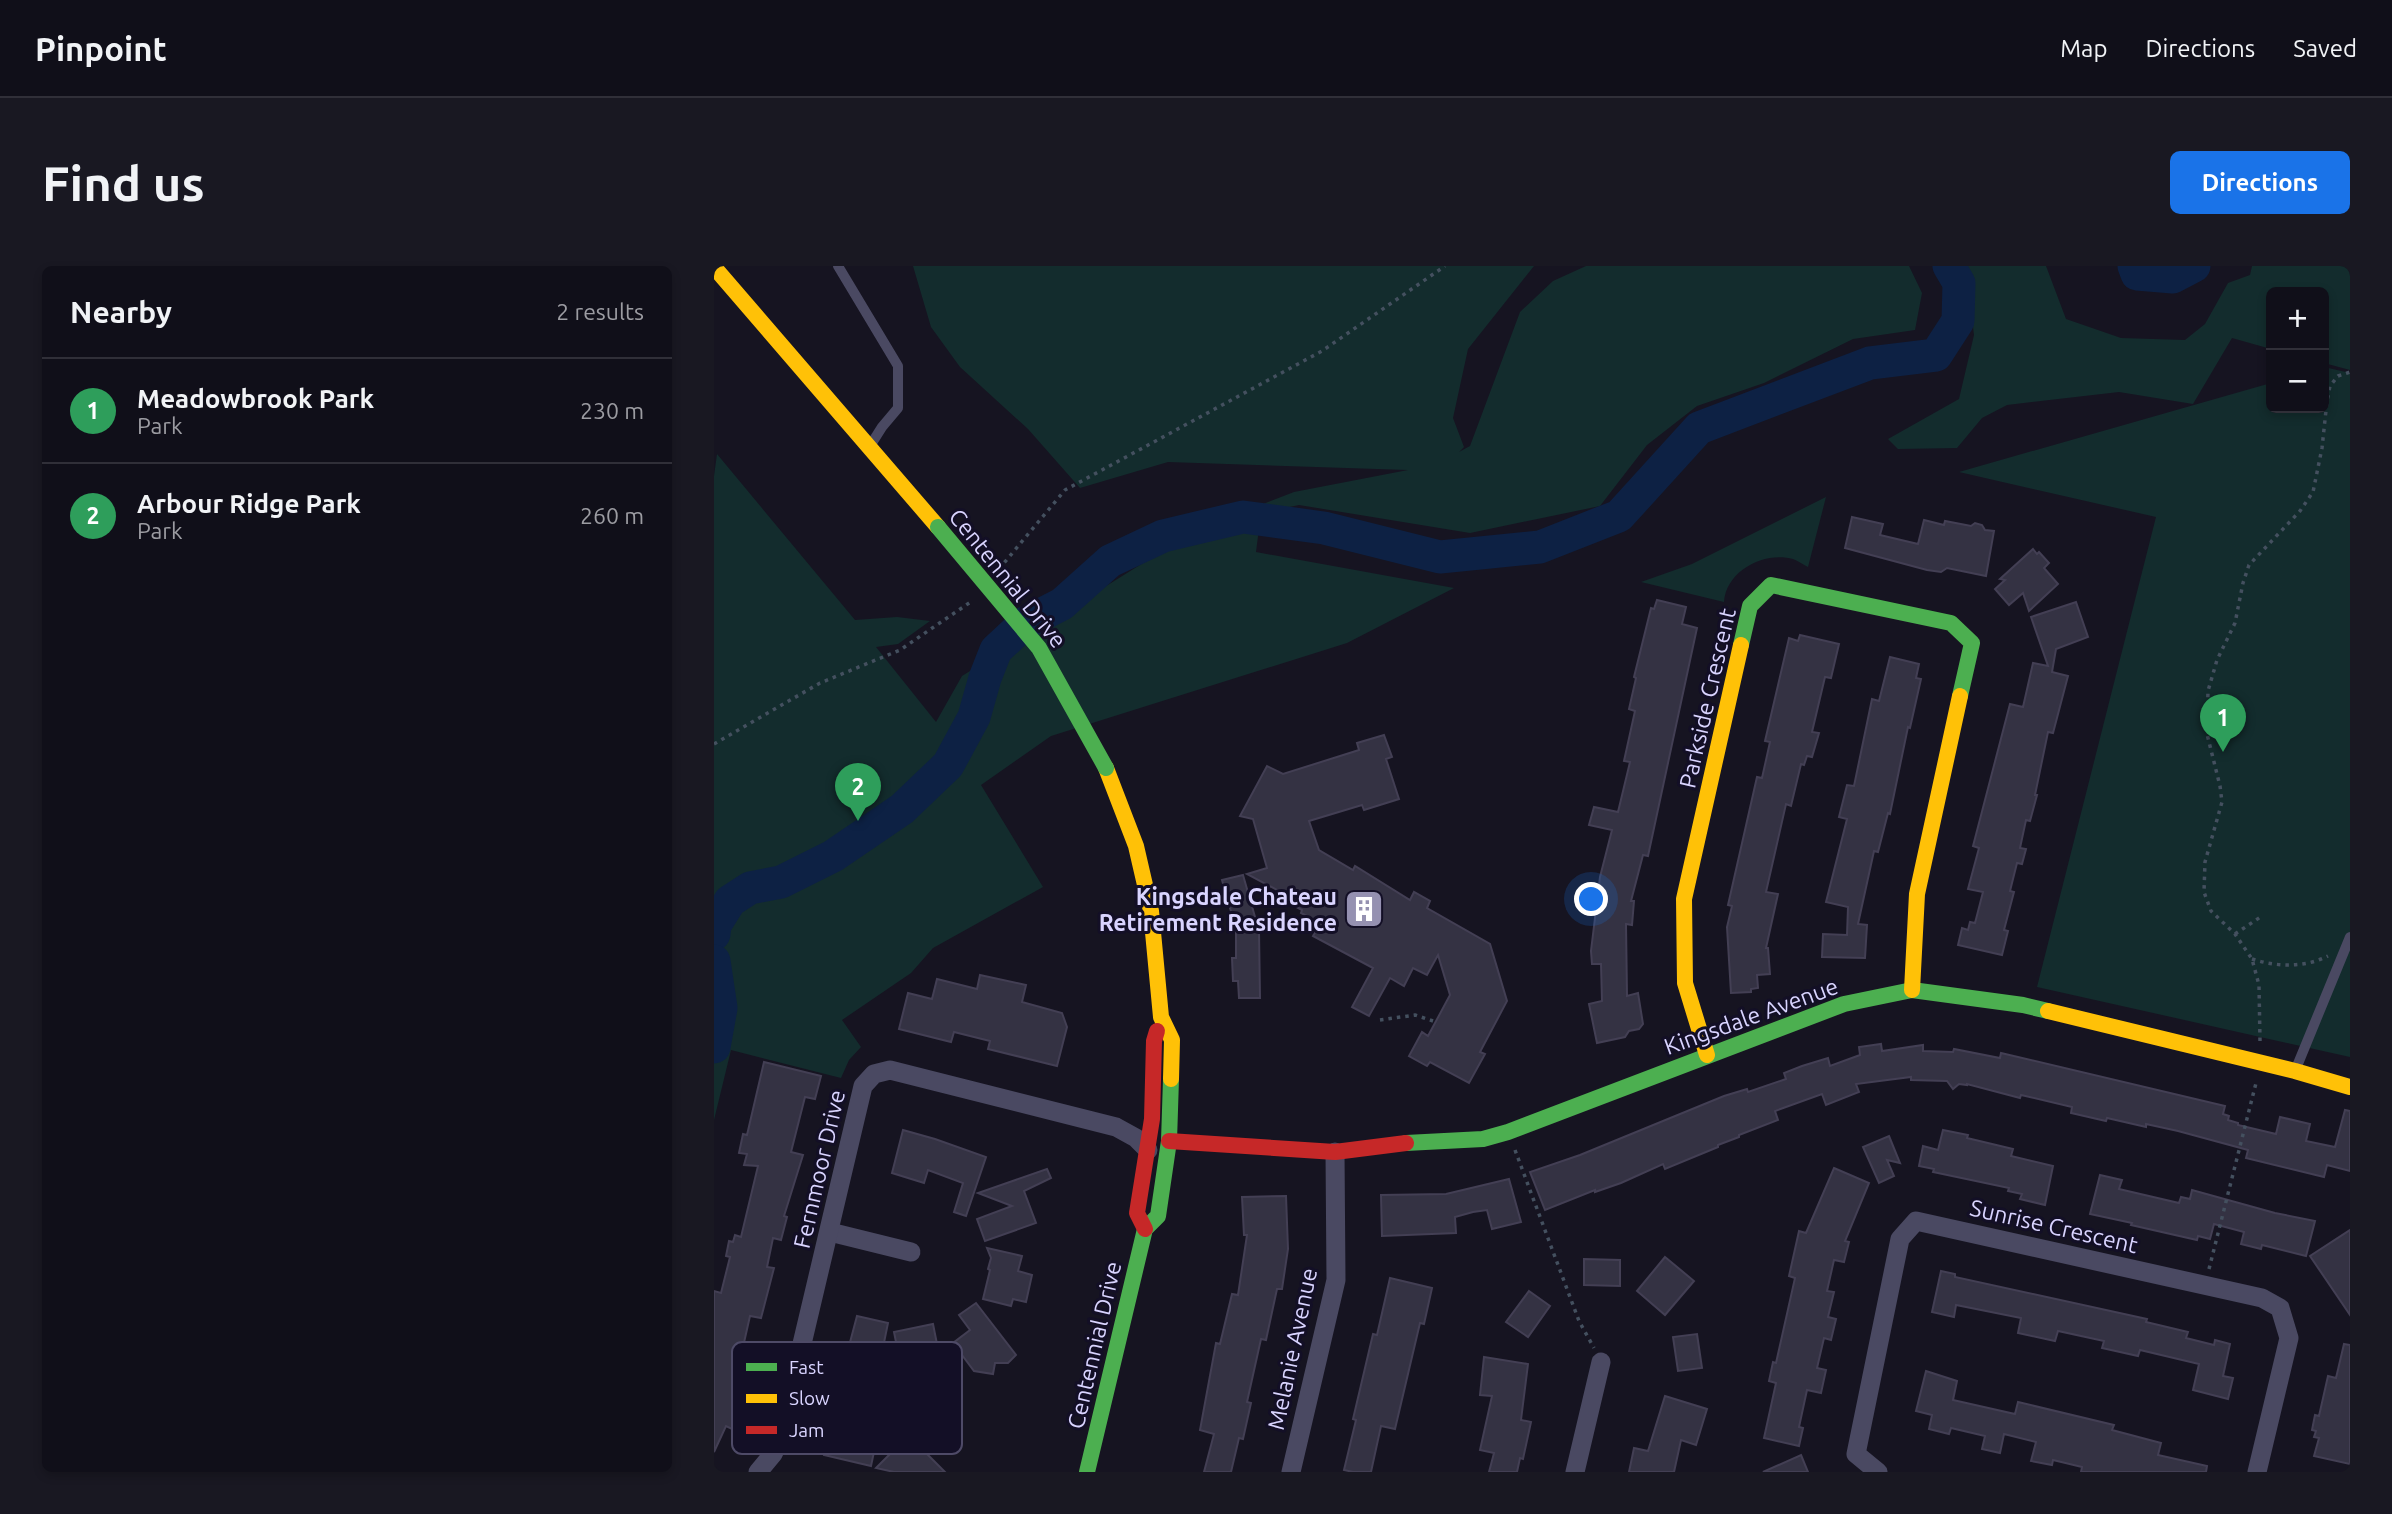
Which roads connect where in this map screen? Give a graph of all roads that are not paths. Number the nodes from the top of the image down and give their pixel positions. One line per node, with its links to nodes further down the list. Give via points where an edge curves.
1 (838, 266): 3 (lane, via 898,366 898,408)
2 (714, 267): 3 (street, Centennial Drive)
3 (869, 447): 6 (street, Centennial Drive, bridge, via 1039,648 1106,768 1136,846 1151,911)
4 (2349, 939): 8 (lane)
5 (1912, 990): 7 (street, Kingsdale Avenue, via 1844,1004); 7 (street, Parkside Crescent, via 1917,894 1972,643 1951,623 1771,585 1750,606 1684,899 1685,983); 8 (street, Kingsdale Avenue, via 2023,1005)
6 (1161, 1017): 10 (street, Centennial Drive, via 1172,1040); 11 (street, Centennial Drive, via 1154,1041)
7 (1707, 1055): 12 (street, Kingsdale Avenue, via 1483,1139)
8 (2295, 1071): 9 (street, Kingsdale Avenue)
9 (2350, 1087)
10 (1169, 1141): 12 (street, Kingsdale Avenue); 13 (street, Centennial Drive, via 1158,1216)
11 (1148, 1150): 13 (street, Centennial Drive, via 1138,1213); 14 (street, Fernmoor Drive, via 1126,1131 890,1070 874,1074 863,1086)
12 (1335, 1152): 19 (street, Melanie Avenue, via 1336,1280)
13 (1145, 1229): 18 (street, Centennial Drive)
14 (830, 1232): 15 (street); 16 (street, Fernmoor Drive)
15 (911, 1252)
16 (803, 1342)
17 (1601, 1362): 20 (street)
18 (1087, 1472)
19 (1291, 1472)
20 (1575, 1472)
21 (1878, 1472): 22 (street, Sunrise Crescent, via 1856,1454 1900,1239 1916,1221 2262,1298 2280,1308 2289,1338)
22 (2257, 1472)

